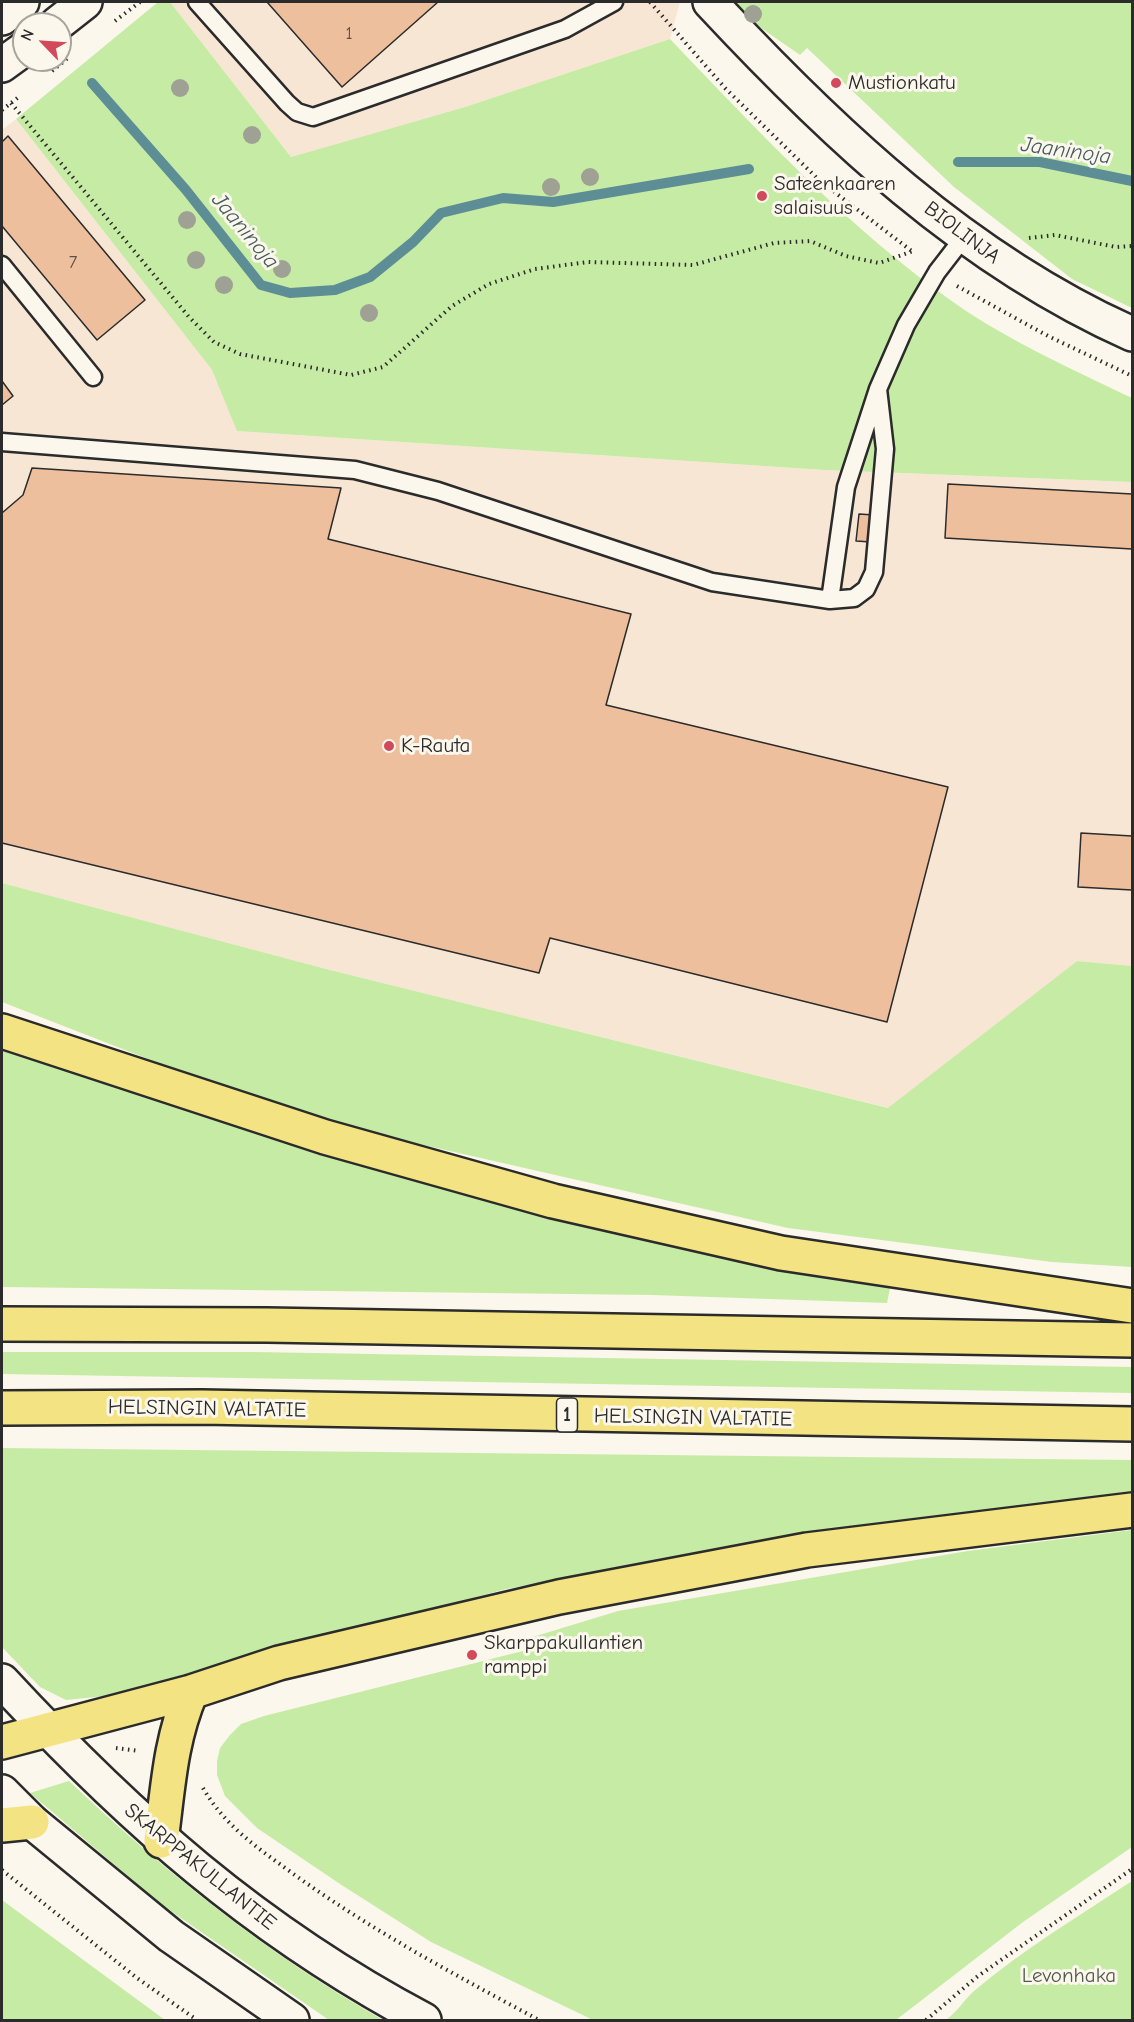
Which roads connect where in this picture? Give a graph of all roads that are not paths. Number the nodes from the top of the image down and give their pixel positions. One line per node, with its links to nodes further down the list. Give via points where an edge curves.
1 (22, 2): 7 (main road)
2 (86, 2): 6 (main road)
3 (197, 2): 4 (lane, via 286,103 313,117 566,29)
4 (614, 2)
5 (710, 2): 8 (main road, BIOLINJA, via 771,67 859,149)
6 (72, 13)
7 (2, 18)
8 (964, 237): 10 (main road, BIOLINJA, via 1021,276); 12 (lane, via 937,272 906,325)
9 (2, 265): 11 (lane)
10 (1132, 333)
11 (93, 377)
12 (878, 389): 14 (lane, via 846,487); 14 (lane, via 885,449 874,572 866,589 854,598)
13 (2, 442): 14 (lane, via 355,470 438,491 691,577)
14 (830, 600)
15 (2, 1031): 16 (highway, via 325,1137 553,1202 781,1252)
16 (1132, 1306)
17 (2, 1324): 18 (highway)
18 (1132, 1340)
19 (2, 1408): 20 (highway, HELSINGIN VALTATIE / 1, via 202,1407)
20 (1132, 1424)
21 (1132, 1510): 23 (highway, via 807,1550 612,1586 279,1663)
22 (2, 1681): 24 (main road, SKARPPAKULLANTIE)
23 (191, 1692): 24 (highway); 28 (highway, via 178,1722 171,1754)
24 (48, 1730): 25 (highway); 28 (main road, SKARPPAKULLANTIE)
25 (2, 1742)
26 (2, 1792): 27 (main road)
27 (17, 1823): 29 (main road)
28 (161, 1840): 30 (main road, SKARPPAKULLANTIE, via 305,1950)
29 (292, 2020)
30 (424, 2020)

